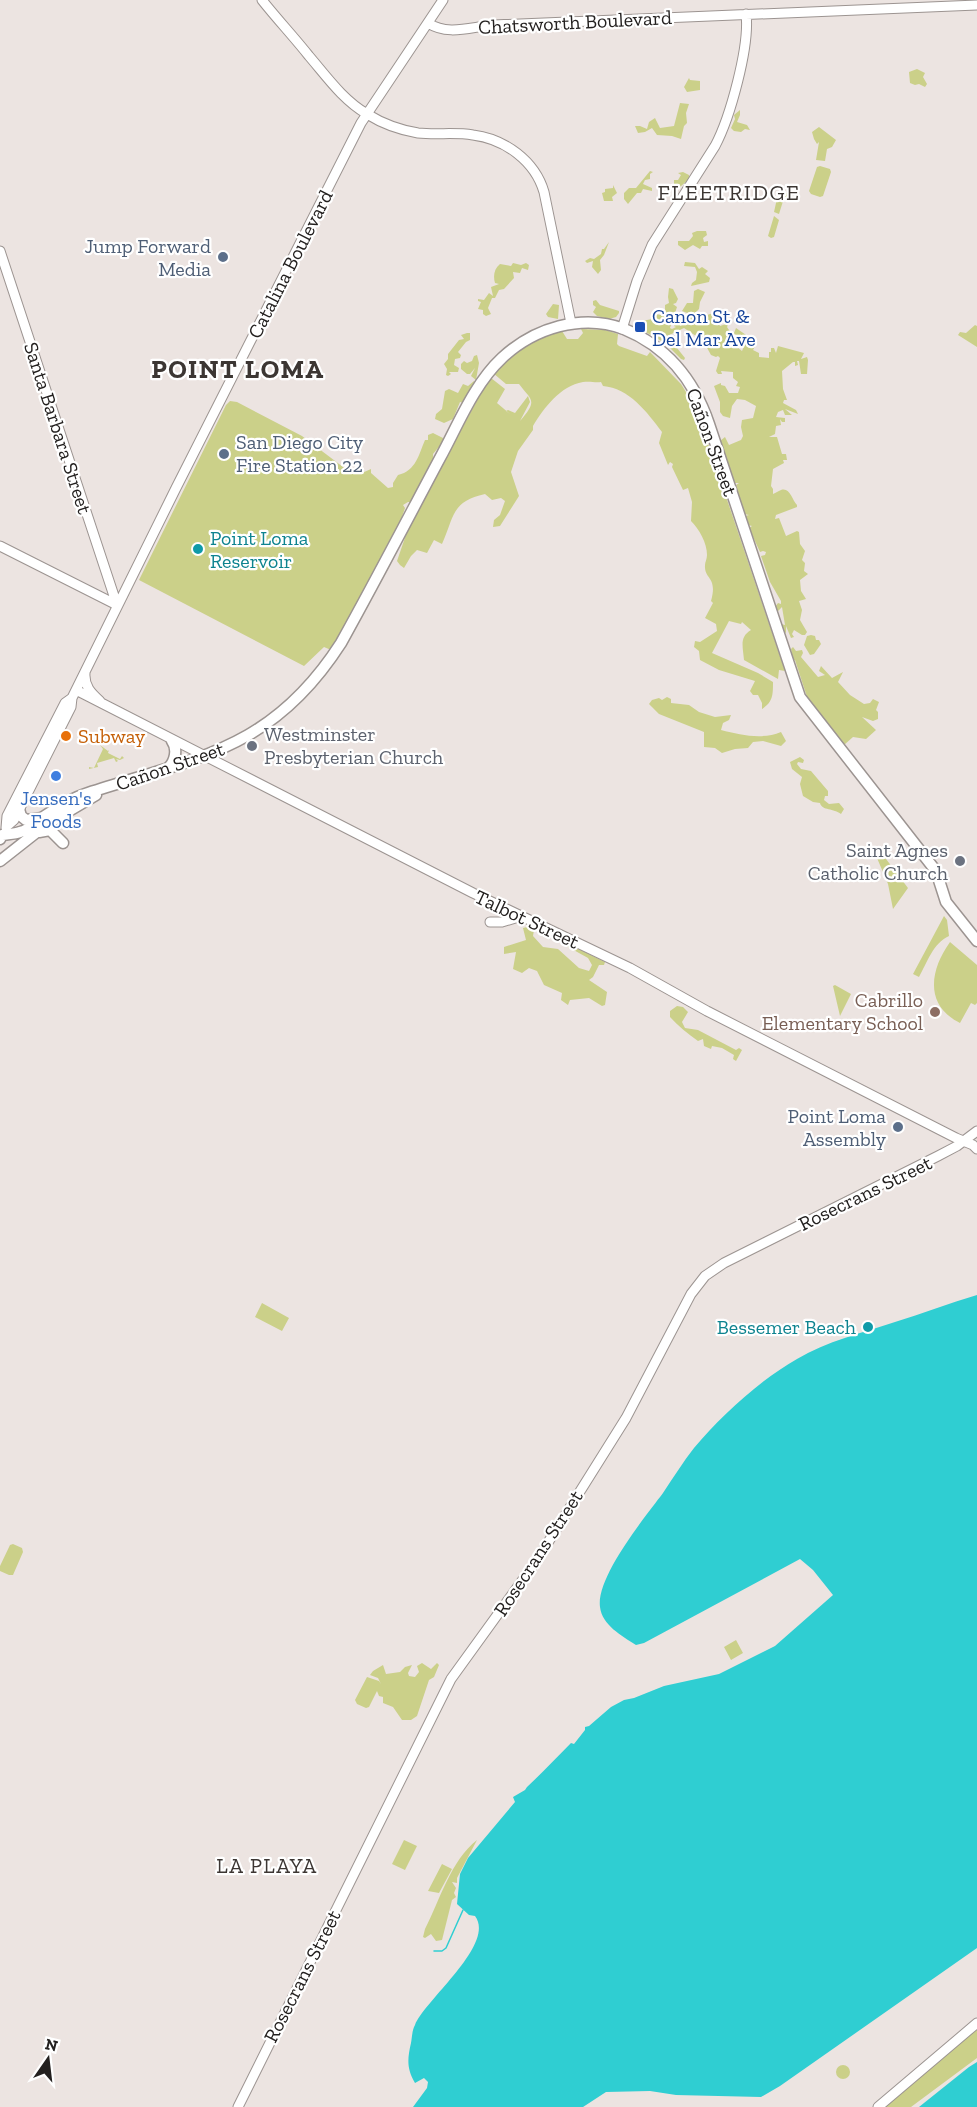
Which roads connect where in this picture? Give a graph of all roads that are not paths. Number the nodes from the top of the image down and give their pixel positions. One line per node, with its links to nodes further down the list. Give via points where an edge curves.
1 (262, 0): 6 (main road, via 338,91)
2 (443, 0): 5 (main road, Catalina Boulevard)
3 (977, 5): 4 (main road, Chatsworth Boulevard)
4 (746, 14): 5 (main road, Chatsworth Boulevard, via 493,25 447,31); 9 (main road, via 745,47 723,129 652,245)
5 (428, 23): 6 (main road, Catalina Boulevard)
6 (367, 114): 8 (main road, via 410,131 487,138 509,147 524,159 544,190); 11 (main road, Catalina Boulevard)
7 (0, 251): 11 (main road, Santa Barbara Street)
8 (571, 323): 9 (main road, Cañon Street, via 597,323); 16 (main road, Cañon Street, via 544,330 520,344 489,373 341,643 308,688 260,729)
9 (622, 329): 27 (main road, Cañon Street, via 666,354 694,389 798,692 936,871 946,902)
10 (0, 546): 11 (main road)
11 (117, 605): 12 (main road, Catalina Boulevard)
12 (85, 671): 13 (main road, Catalina Boulevard); 14 (main road, via 87,687)
13 (74, 694): 14 (main road, Talbot Street); 19 (main road, Catalina Boulevard); 21 (main road, Catalina Boulevard, via 65,703 7,816)
14 (106, 707): 15 (main road, Talbot Street)
15 (172, 741): 16 (main road, Talbot Street); 17 (main road, via 174,756)
16 (205, 757): 17 (main road, Cañon Street); 25 (main road, Talbot Street)
17 (167, 769): 18 (main road, Cañon Street)
18 (105, 789): 20 (main road, Cañon Street, via 74,799); 22 (main road, Cañon Street)
19 (19, 809): 20 (main road, via 26,820); 21 (main road, Catalina Boulevard)
20 (42, 818): 21 (main road, Cañon Street, via 20,832)
21 (3, 833)
22 (33, 834): 23 (main road, via 50,830); 24 (main road, Cañon Street)
23 (63, 843)
24 (0, 861)
25 (493, 903): 26 (main road, Talbot Street); 26 (main road, via 496,914 490,922)
26 (522, 916): 29 (main road, Talbot Street)
27 (977, 941)
28 (977, 1131): 29 (main road, Rosecrans Street)
29 (964, 1141): 30 (main road, Talbot Street); 32 (main road, Rosecrans Street, via 724,1263 705,1276 691,1294 626,1418 532,1568 454,1674)
30 (977, 1149)
31 (977, 2023): 33 (main road)
32 (238, 2107)
33 (878, 2107)

